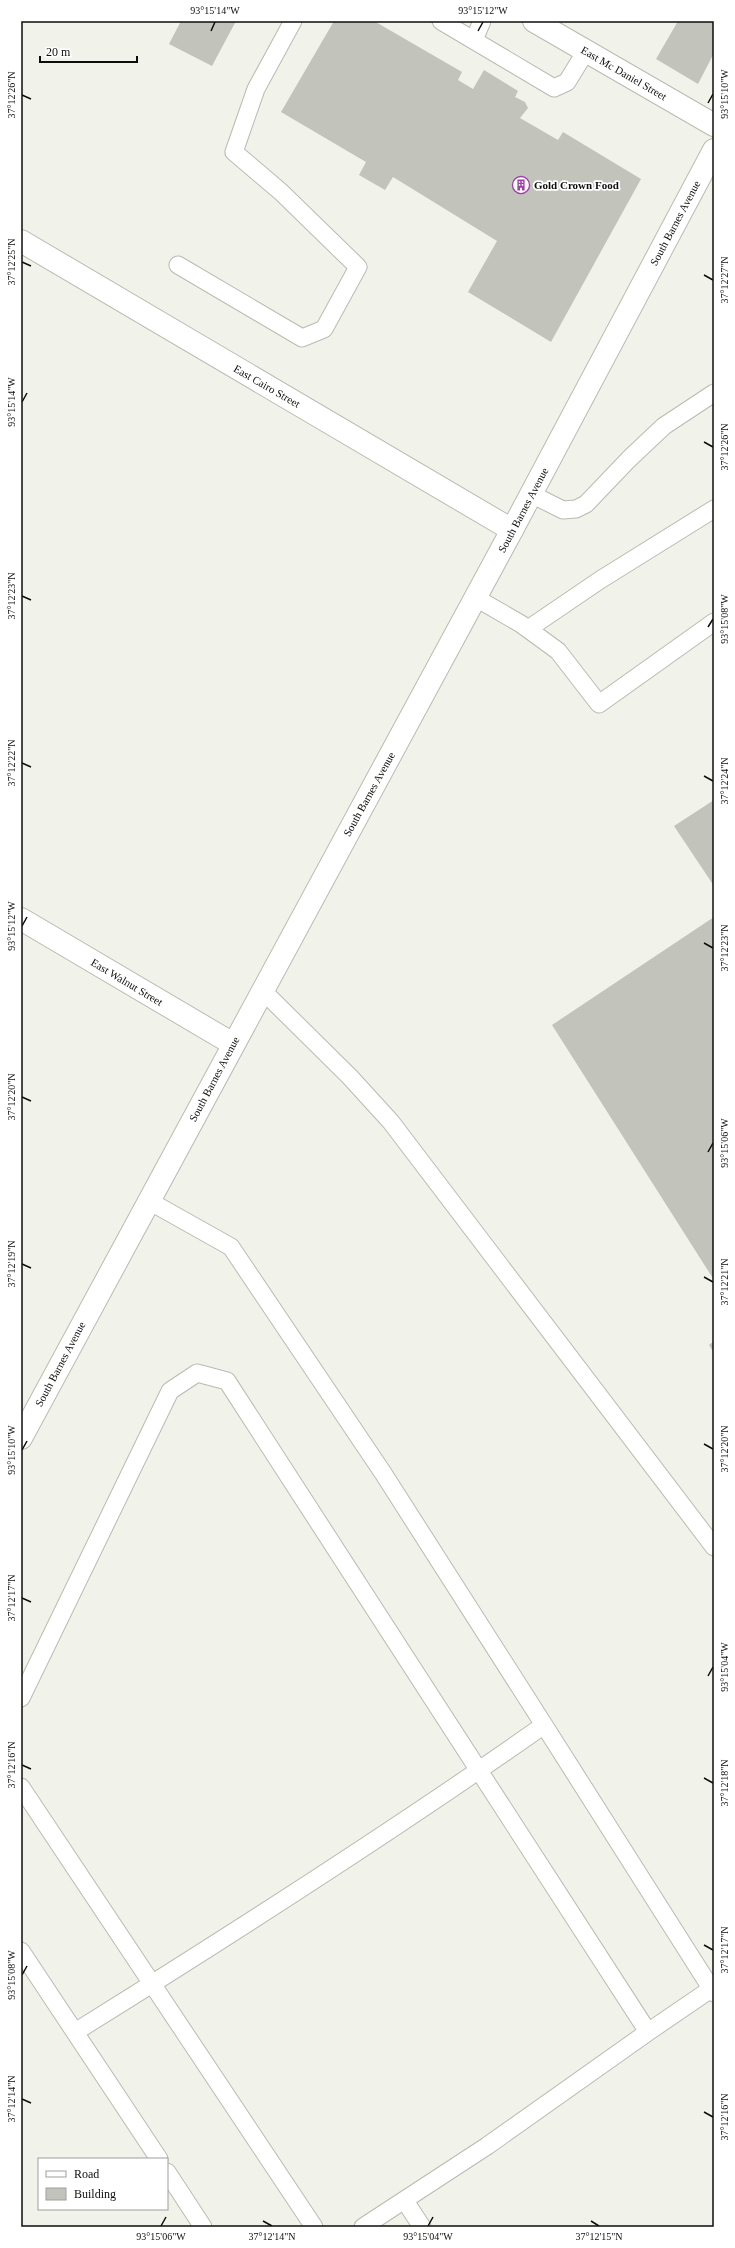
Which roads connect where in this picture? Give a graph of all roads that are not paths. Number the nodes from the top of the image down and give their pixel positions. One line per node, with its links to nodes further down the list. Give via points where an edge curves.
1 (293, 21): 10 (lane, via 256,88 234,152 281,192 358,267 324,329 302,338)
2 (441, 21): 5 (lane)
3 (482, 21): 5 (lane)
4 (534, 21): 6 (street, East Mc Daniel Street)
5 (474, 40): 6 (lane, via 554,88 567,82)
6 (586, 51): 7 (street, East Mc Daniel Street)
7 (714, 125)
8 (712, 156): 12 (street, South Barnes Avenue)
9 (21, 241): 14 (street, East Cairo Street)
10 (178, 265)
11 (714, 393): 12 (lane, via 664,426 586,504 576,509 563,510)
12 (531, 494): 14 (street, South Barnes Avenue)
13 (714, 508): 17 (lane)
14 (512, 530): 15 (street, South Barnes Avenue)
15 (476, 598): 17 (lane); 19 (street, South Barnes Avenue)
16 (714, 622): 17 (lane, via 599,704 558,651)
17 (528, 629)
18 (21, 919): 20 (street, East Walnut Street)
19 (262, 990): 20 (street, South Barnes Avenue); 23 (lane, via 391,1122)
20 (233, 1044): 21 (street, South Barnes Avenue)
21 (149, 1201): 22 (street, South Barnes Avenue); 25 (lane, via 231,1247 383,1473)
22 (21, 1438)
23 (714, 1547)
24 (21, 1698): 26 (lane, via 170,1391 197,1373 227,1381)
25 (544, 1725): 26 (lane); 30 (lane)
26 (479, 1771): 29 (lane, via 392,1830); 32 (lane)
27 (21, 1787): 29 (lane)
28 (21, 1951): 31 (lane)
29 (151, 1984): 31 (lane); 37 (lane)
30 (713, 1991): 32 (lane)
31 (75, 2032): 33 (lane)
32 (648, 2032): 35 (lane)
33 (158, 2158)
34 (168, 2174): 36 (lane)
35 (405, 2201): 38 (lane); 39 (lane)
36 (203, 2227)
37 (314, 2227)
38 (363, 2227)
39 (422, 2227)

